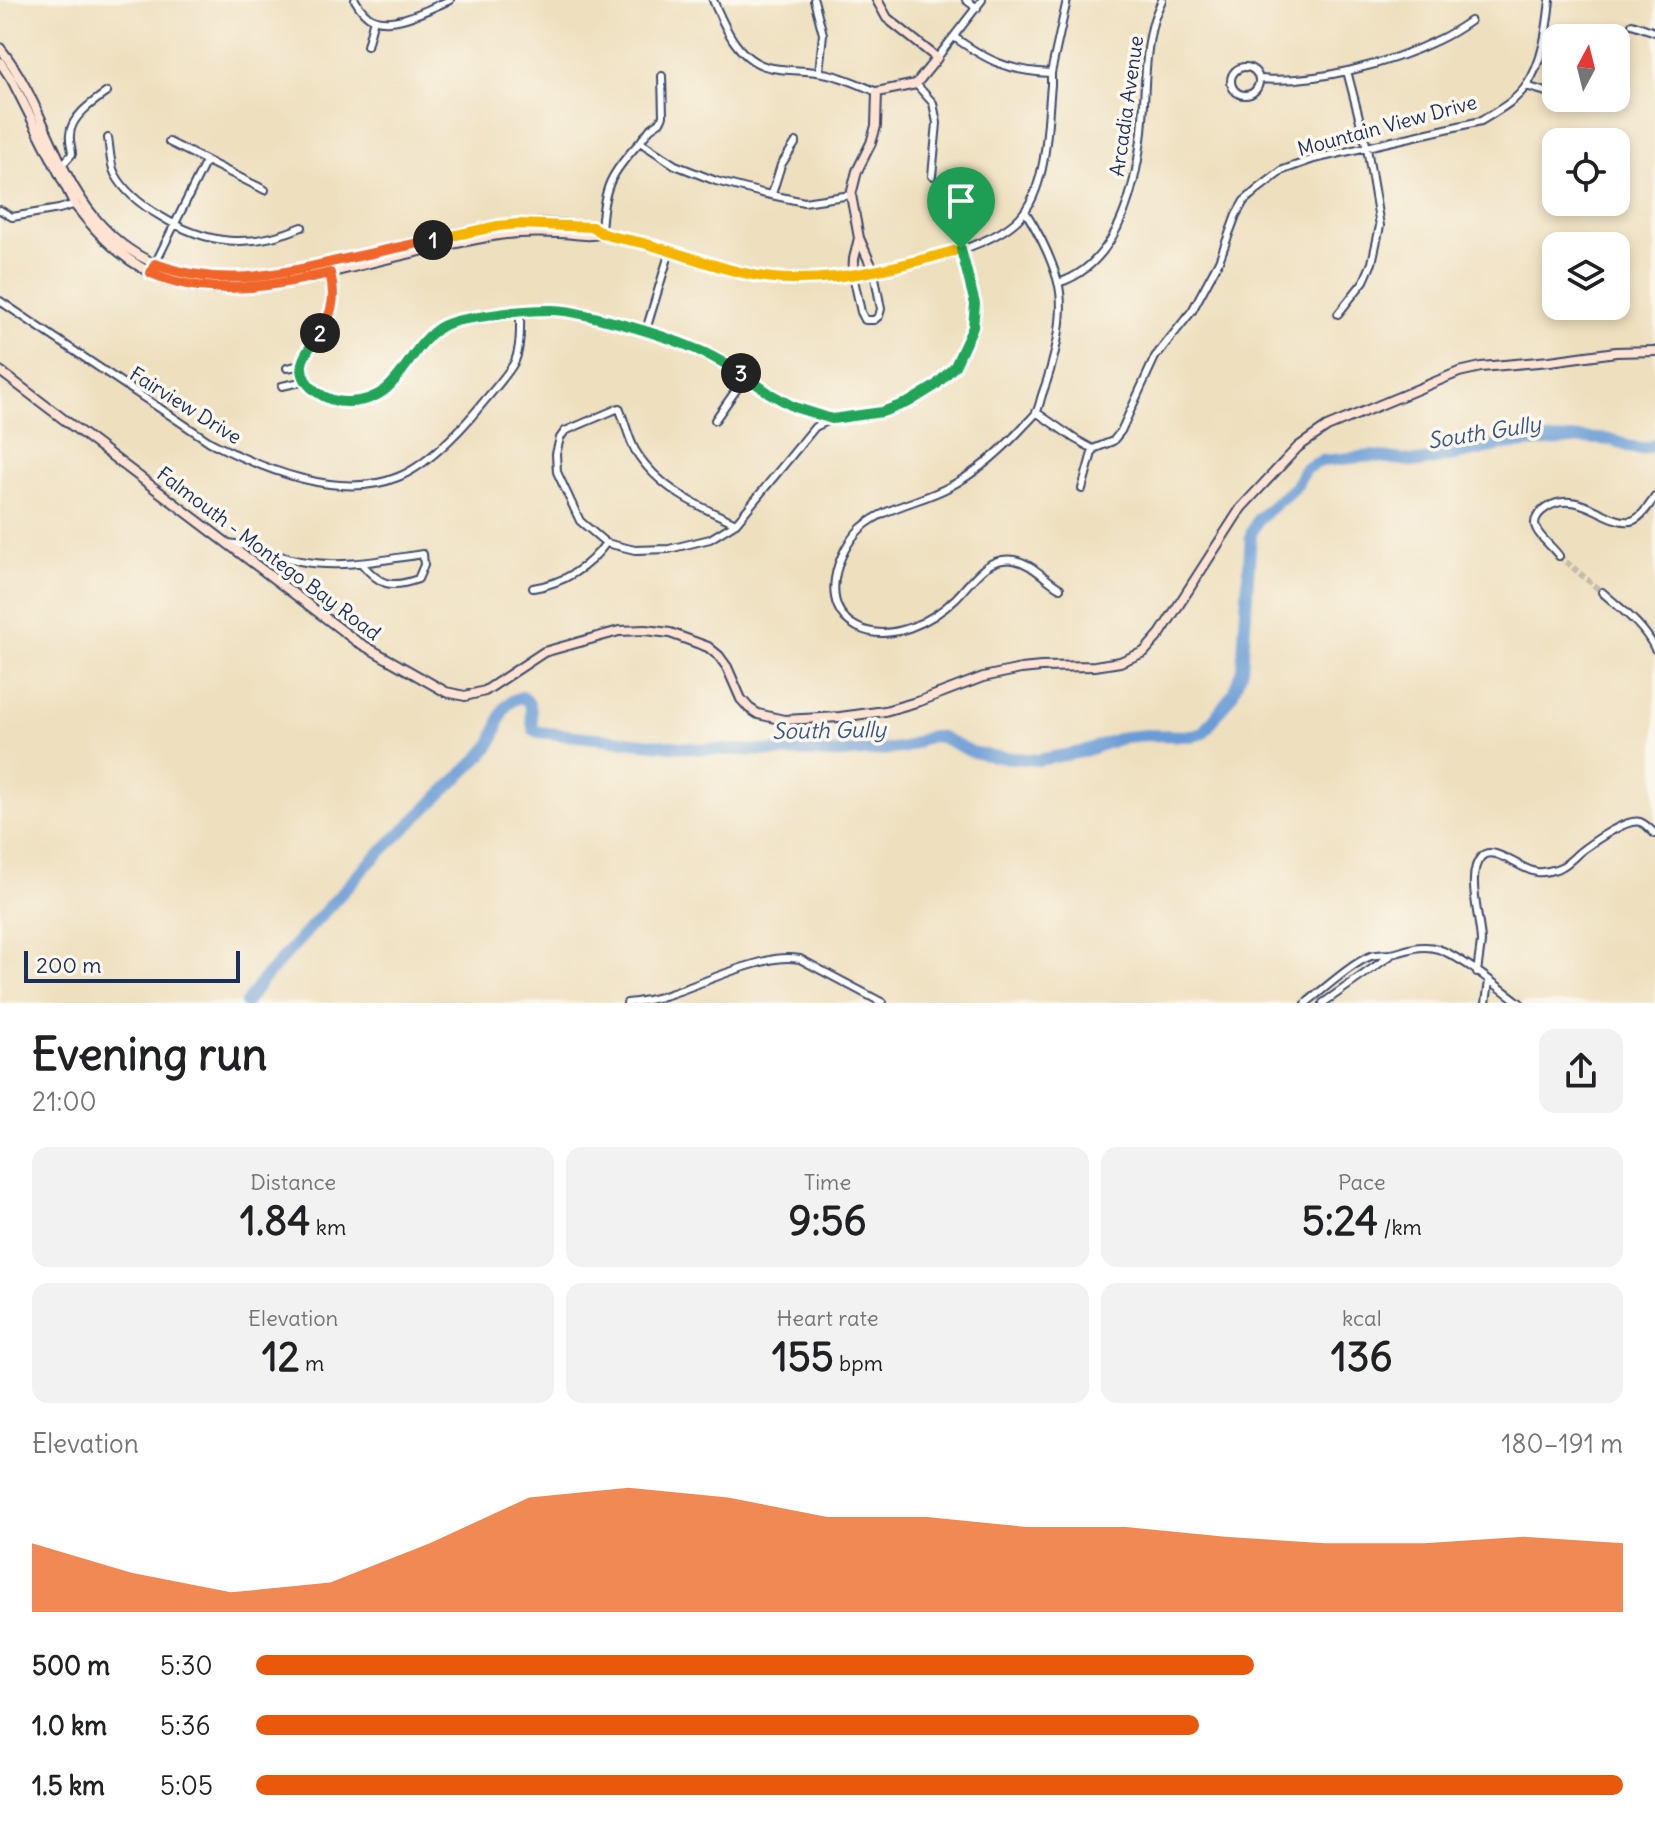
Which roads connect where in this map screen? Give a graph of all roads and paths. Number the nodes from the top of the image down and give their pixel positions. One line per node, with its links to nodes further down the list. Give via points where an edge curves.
1 (355, 0): 12 (street)
2 (450, 0): 12 (street, via 407,18)
3 (713, 0): 22 (street, via 725,28 755,63)
4 (814, 0): 22 (street, via 823,34)
5 (877, 0): 19 (main road, via 887,18)
6 (966, 0): 11 (street)
7 (982, 0): 11 (street)
8 (1067, 0): 23 (street)
9 (1162, 0): 55 (street, Arcadia Avenue, via 1153,22 1141,141 1120,222 1091,265)
10 (1550, 0): 27 (street, Mountain View Drive, via 1543,44)
11 (977, 8): 16 (street)
12 (374, 19): 17 (street)
13 (1470, 21): 21 (street, via 1401,56)
14 (1632, 24): 15 (street)
15 (1655, 32)
16 (954, 37): 19 (street); 23 (street, via 999,64)
17 (367, 46)
18 (0, 48): 37 (main road, via 19,75)
19 (937, 58): 26 (main road)
20 (0, 62): 42 (main road)
21 (1347, 71): 25 (street, via 1282,81); 35 (street)
22 (819, 72): 30 (street)
23 (1051, 73): 44 (street, via 1041,169)
24 (662, 76): 33 (street, via 663,116)
25 (1259, 79): 25 (street, via 1254,70 1240,67 1230,82 1246,95)
26 (916, 84): 30 (main road); 38 (street, via 933,103 937,123)
27 (1526, 86): 28 (street); 35 (street, Mountain View Drive, via 1481,121)
28 (1542, 91)
29 (107, 92): 37 (street, via 71,127 72,154)
30 (877, 92): 41 (main road, via 876,126)
31 (108, 138): 45 (street, via 115,174 137,202)
32 (169, 142): 36 (street)
33 (640, 142): 40 (street, via 675,165); 47 (street, via 611,178)
34 (796, 142): 40 (street)
35 (1367, 148): 58 (street, via 1380,226 1364,281); 70 (street, Mountain View Drive, via 1283,170 1244,201 1211,278 1155,357 1121,431 1113,441)
36 (206, 161): 39 (street); 45 (street)
37 (62, 165): 42 (main road)
38 (932, 176)
39 (265, 190)
40 (772, 194): 41 (street, via 804,202)
41 (851, 195): 48 (main road)
42 (79, 203): 43 (street, via 12,217); 51 (main road, via 105,241 135,264)
43 (0, 210)
44 (1025, 211): 49 (street, via 998,234); 55 (street)
45 (175, 225): 46 (street, via 195,235 236,241 261,240); 51 (street)
46 (302, 227)
47 (601, 233): 50 (main road); 52 (main road, via 499,235)
48 (859, 238): 53 (main road); 54 (main road)
49 (961, 249): 53 (street); 68 (street, via 975,304 973,327 955,366 909,402)
50 (670, 251): 54 (main road, via 738,272 789,280); 59 (street)
51 (153, 268): 52 (main road, via 182,284 221,289)
52 (328, 268): 61 (street, via 334,303 330,318)
53 (874, 272): 54 (main road); 54 (street, via 881,309 869,321 861,312)
54 (853, 275)
55 (1058, 283): 67 (street, via 1054,359)
56 (0, 301): 57 (street, Fairview Drive, via 210,442 278,472 352,485 400,477 440,448 514,363)
57 (520, 312): 59 (street, via 573,312); 65 (street, via 459,320 440,328 384,392 365,400 322,396)
58 (1338, 314)
59 (646, 330): 64 (street)
60 (1655, 351): 74 (main road, Falmouth - Montego Bay Road, via 1459,372 1327,427 1298,447 1241,508 1144,652 1095,666 1041,667 983,677 885,711 805,720 758,714 741,699 727,667 708,647 645,630 619,631 544,652 485,691 456,695 356,641)
61 (302, 365): 62 (street); 65 (street)
62 (287, 368)
63 (0, 371): 74 (main road, Falmouth - Montego Bay Road)
64 (746, 376): 68 (street, via 794,407); 69 (street)
65 (306, 381): 66 (street)
66 (282, 386)
67 (1036, 412): 70 (street); 79 (street, via 975,471 862,527 847,545 834,590 841,614 874,632 922,623 955,599 978,571 1003,559 1027,564)
68 (832, 419): 73 (street, via 815,427)
69 (715, 420)
70 (1093, 449): 71 (street)
71 (1082, 489)
72 (1655, 497): 76 (street, via 1635,520 1624,521 1578,503 1555,502 1538,513 1535,524)
73 (736, 523): 75 (street, via 710,539 669,549 635,550); 75 (street, via 657,478 633,446 616,408 565,431 556,454 557,472 580,521)
74 (228, 543): 77 (street, via 301,562)
75 (606, 543): 78 (street, via 575,574)
76 (1559, 556)
77 (362, 564): 77 (street, via 423,554 424,565 418,579 394,585 374,578)
78 (533, 588)
79 (1060, 588)
80 (1602, 592): 81 (street, via 1636,622)
81 (1655, 649)
82 (1655, 834): 84 (street, via 1640,822 1630,822 1561,867 1539,873 1483,854 1474,876 1481,939)
83 (1393, 954): 84 (street, via 1424,946 1440,949); 88 (street, via 1371,956); 89 (street)
84 (1477, 973): 85 (street)
85 (1489, 981): 90 (street); 91 (street)
86 (627, 1003): 87 (street, via 789,957)
87 (883, 1003)
88 (1306, 1003)
89 (1323, 1003)
90 (1486, 1003)
91 (1520, 1003)

